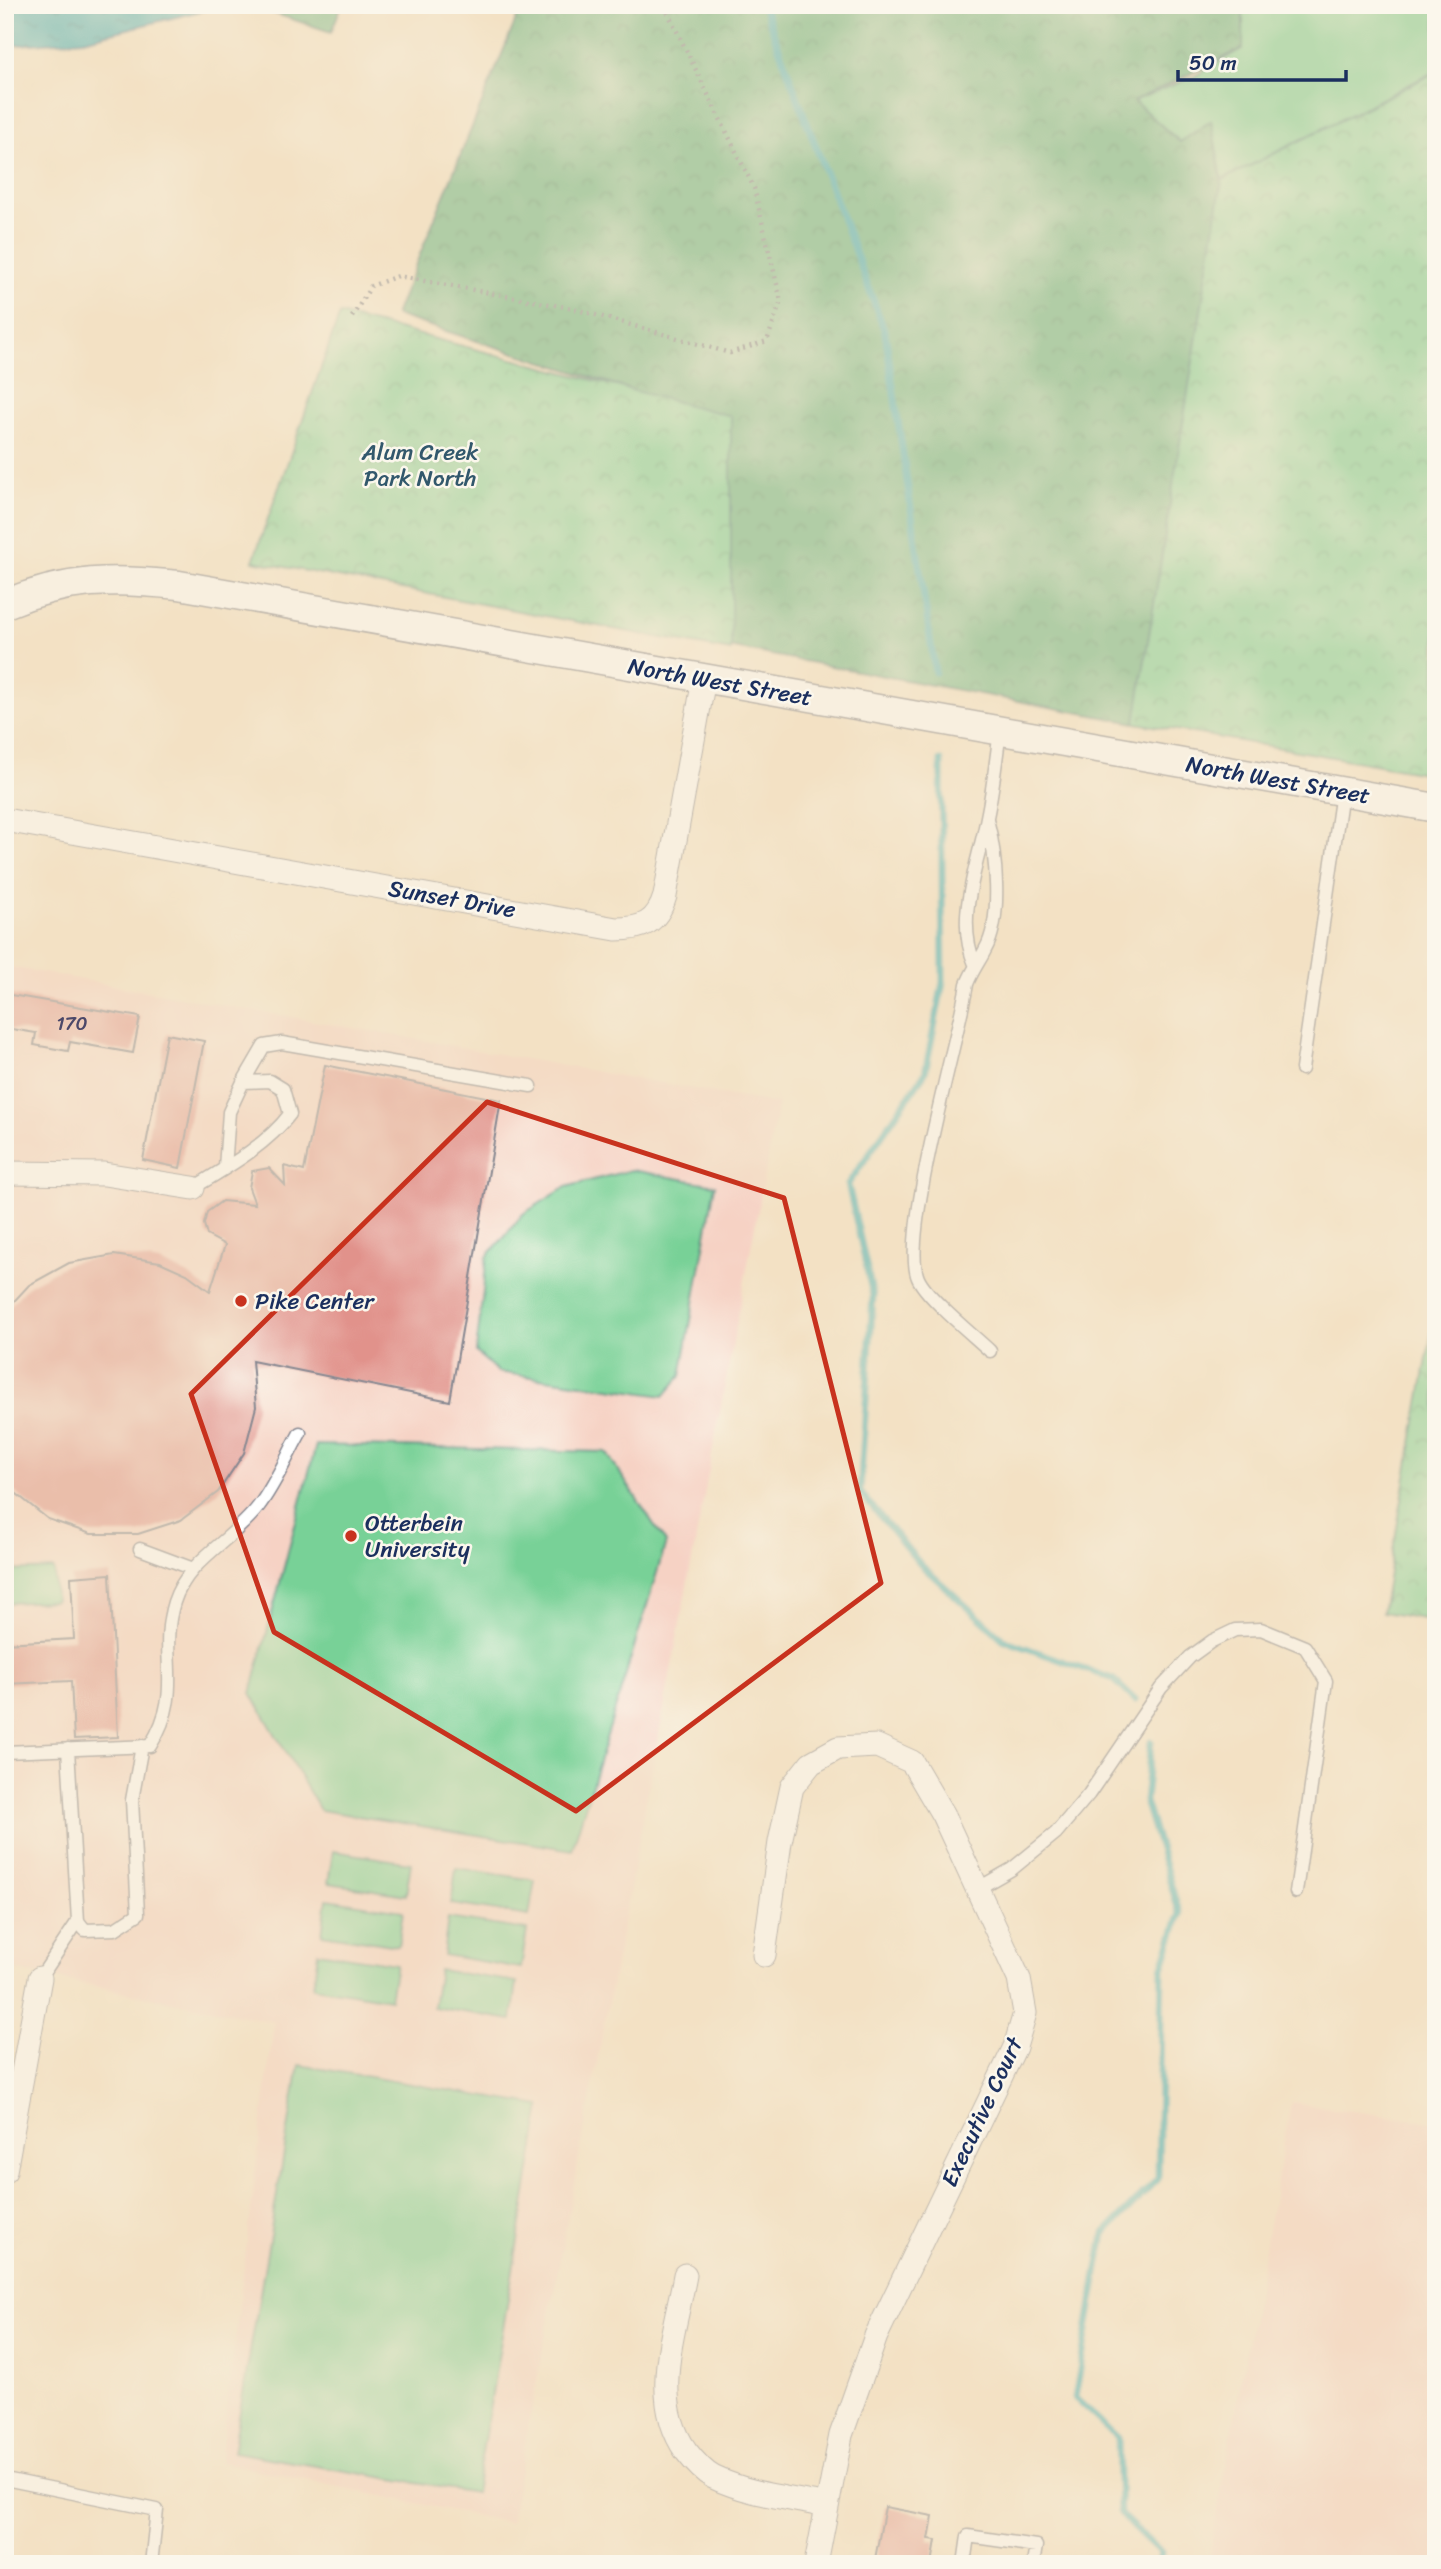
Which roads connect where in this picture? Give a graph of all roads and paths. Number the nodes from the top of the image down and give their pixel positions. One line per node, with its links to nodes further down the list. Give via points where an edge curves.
1 (664, 5): 2 (path, via 754,188 781,301 767,341 730,353 570,308 398,276 371,286)
2 (352, 317)
3 (5, 604): 4 (street, North West Street, via 75,582 179,584)
4 (704, 679): 5 (street, North West Street); 8 (street, Sunset Drive, via 665,897 656,917 638,929 617,929)
5 (1000, 731): 6 (street, North West Street); 9 (lane)
6 (1342, 791): 7 (street, North West Street); 11 (lane)
7 (1436, 808)
8 (5, 820)
9 (987, 820): 10 (lane, via 974,866 968,914 968,949); 10 (lane, via 996,858 995,901 986,949)
10 (975, 964): 17 (lane, via 934,1131 915,1241 918,1278)
11 (1302, 1069)
12 (243, 1082): 13 (lane, via 264,1046 282,1043); 14 (lane, via 229,1112); 14 (lane, via 270,1082 283,1088 290,1114)
13 (531, 1086)
14 (225, 1168): 16 (lane)
15 (5, 1174): 16 (street, via 104,1174)
16 (192, 1188)
17 (990, 1351)
18 (300, 1433): 20 (lane, via 257,1508 236,1532)
19 (139, 1549): 20 (lane)
20 (191, 1568): 21 (lane, via 174,1601 168,1638 172,1689 163,1725 149,1746)
21 (142, 1746): 22 (lane); 26 (lane, via 132,1800 138,1914 115,1929 85,1930)
22 (68, 1749): 23 (lane); 26 (lane)
23 (5, 1752)
24 (977, 1889): 25 (lane, via 1012,1869 1056,1833 1189,1657 1235,1630 1261,1629 1305,1647 1326,1681); 27 (street, Executive Court, via 912,1762 877,1746 838,1748 811,1763 792,1787); 32 (street, Executive Court, via 1018,1979 1025,2013 1015,2047 876,2336 841,2435)
25 (1296, 1892)
26 (78, 1921): 28 (lane)
27 (764, 1955)
28 (40, 1978): 29 (street)
29 (5, 2171)
30 (685, 2275): 32 (street, via 665,2384 668,2414 679,2441 711,2476 755,2492)
31 (5, 2479): 33 (lane, via 158,2510)
32 (827, 2506): 34 (street, Executive Court)
33 (151, 2564)
34 (816, 2564)
35 (964, 2564): 36 (lane, via 968,2536 1036,2546)
36 (1033, 2564)

